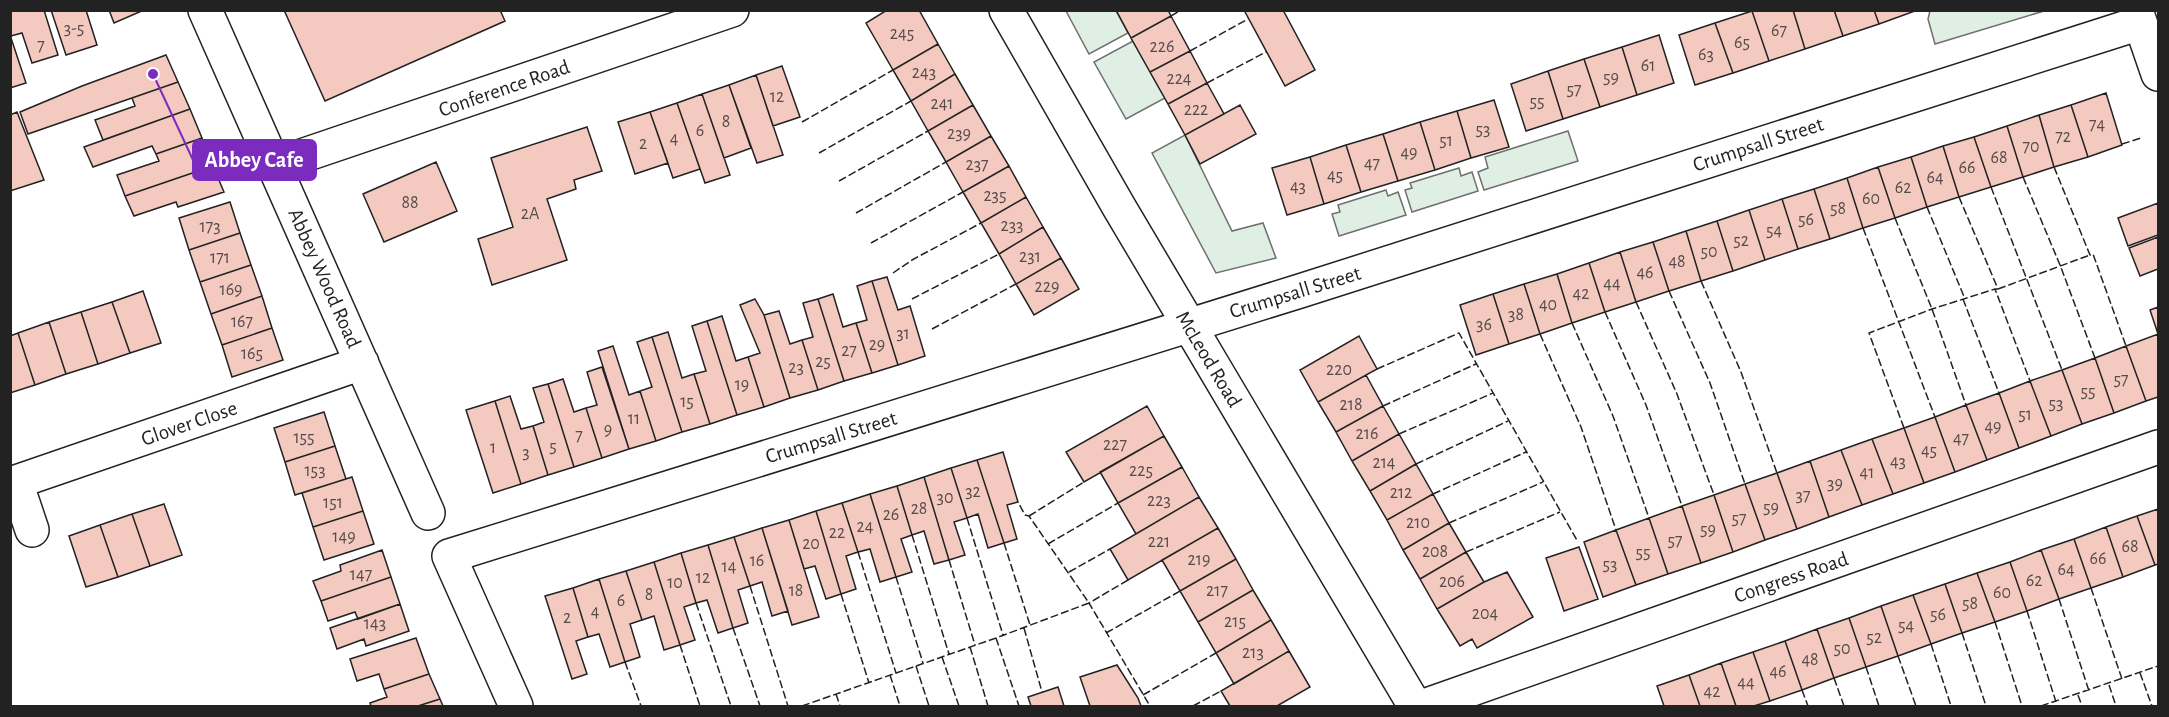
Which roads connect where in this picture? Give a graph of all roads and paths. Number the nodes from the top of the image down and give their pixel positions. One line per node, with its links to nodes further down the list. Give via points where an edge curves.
1 (205, 10): 6 (street, Abbey Wood Road)
2 (732, 10): 6 (street, Conference Road)
3 (1006, 10): 7 (street, McLeod Road)
4 (2138, 17): 5 (street); 7 (street, Crumpsall Street)
5 (2158, 74)
6 (275, 165): 8 (street, Abbey Wood Road)
7 (1188, 325): 13 (street, Crumpsall Street, via 448,556); 14 (street, McLeod Road)
8 (362, 363): 10 (street, Glover Close); 11 (street, Abbey Wood Road)
9 (2158, 447): 15 (street, Congress Road)
10 (13, 474): 12 (street, Glover Close)
11 (428, 513)
12 (32, 530)
13 (516, 706)
14 (1415, 706)
15 (1424, 706)

